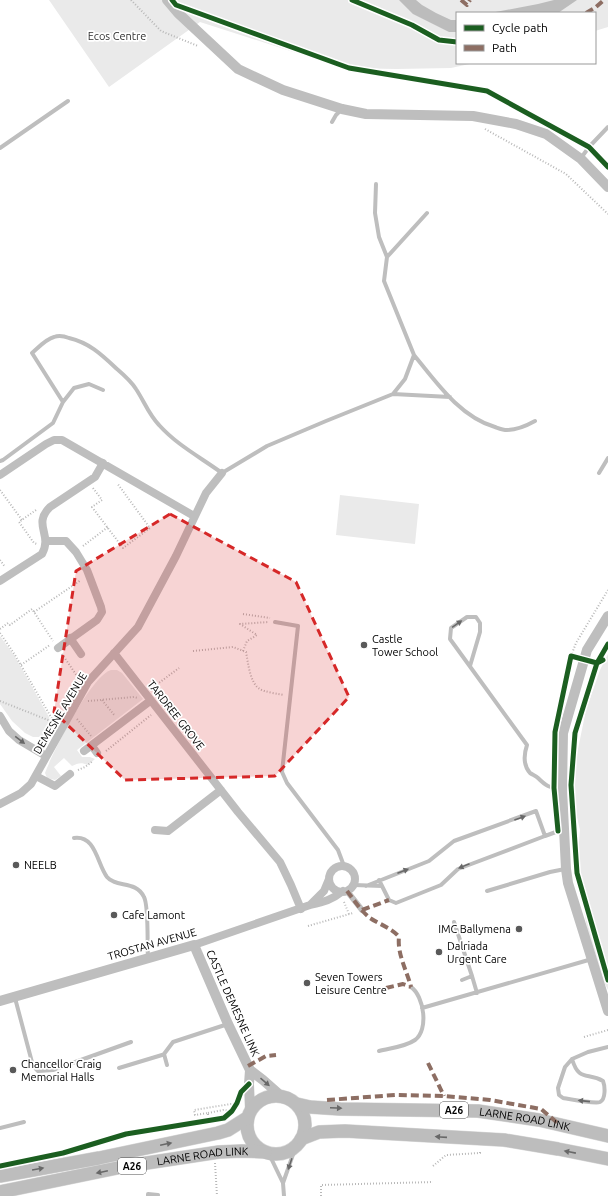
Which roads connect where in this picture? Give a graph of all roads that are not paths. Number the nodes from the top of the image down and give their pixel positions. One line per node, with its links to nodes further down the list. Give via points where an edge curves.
1 (167, 0): 3 (street, via 238,69 283,90)
2 (68, 101): 6 (lane)
3 (342, 109): 4 (lane); 7 (street, via 366,114 473,116 516,124 546,134)
4 (332, 122)
5 (608, 127): 7 (lane)
6 (0, 148)
7 (581, 158): 9 (street)
8 (376, 184): 11 (lane, via 375,213 379,237)
9 (608, 187)
10 (426, 213): 11 (lane)
11 (387, 257): 12 (lane, via 384,281)
12 (414, 355): 14 (lane, via 405,379); 15 (lane)
13 (103, 390): 16 (lane, via 89,384 74,388)
14 (392, 394): 15 (lane); 21 (lane, via 267,446)
15 (450, 397): 17 (lane, via 464,411 486,424 506,430 524,427)
16 (64, 402): 19 (lane, via 53,423); 21 (lane, via 32,353 49,338 58,336 91,346 136,387 152,417 164,431 181,446)
17 (535, 421)
18 (608, 458): 22 (lane)
19 (0, 461)
20 (103, 463): 23 (street, via 62,440 54,440); 24 (street); 25 (street, via 94,477 45,513 42,523)
21 (222, 473): 24 (street, DEMESNE AVENUE, via 206,493)
22 (599, 473)
23 (0, 475)
24 (194, 516): 31 (street, DEMESNE AVENUE, via 138,627)
25 (46, 545): 26 (street, via 42,554); 29 (street, via 66,541 76,552 89,575 101,607 102,612 97,620)
26 (0, 581)
27 (608, 616): 42 (street, via 587,650 563,733)
28 (275, 622): 49 (lane, via 298,626 282,772 287,783 338,850)
29 (70, 638): 30 (street); 32 (street)
30 (58, 648)
31 (114, 653): 34 (street, TARDREE GROVE); 39 (street, DEMESNE AVENUE, via 88,682)
32 (81, 654)
33 (470, 666): 33 (lane, one-way to 33, via 450,639 451,628 467,617 476,617 480,623 480,632); 42 (lane, via 527,745 525,761 530,772 545,785)
34 (147, 697): 36 (street, via 120,724); 43 (street, TARDREE GROVE)
35 (0, 716): 39 (street, one-way to 39, via 19,740)
36 (94, 744): 37 (street); 38 (street)
37 (84, 751)
38 (99, 754)
39 (46, 756): 41 (street, DEMESNE AVENUE)
40 (70, 774): 41 (street, via 54,786)
41 (36, 776): 44 (street, DEMESNE AVENUE, via 21,793)
42 (562, 789): 45 (street)
43 (221, 790): 46 (street, via 168,831); 58 (street, TARDREE GROVE, via 280,862)
44 (0, 804)
45 (564, 829): 47 (lane); 50 (street)
46 (154, 830)
47 (545, 836): 52 (lane, one-way to 47, via 429,861 454,841 536,812); 54 (lane, one-way to 54, via 458,869 441,885 396,903 389,900)
48 (74, 838): 62 (lane, via 82,838 90,844 110,879 131,886 143,895 146,904)
49 (344, 866): 51 (street, via 335,868); 55 (street, via 354,873 355,881)
50 (566, 869): 56 (lane); 63 (street, via 572,898)
51 (329, 878): 55 (street, via 332,886 339,891); 57 (street, TROSTAN AVENUE, via 324,891)
52 (380, 880): 53 (lane); 54 (lane)
53 (366, 886): 54 (lane); 55 (lane)
54 (382, 886)
55 (348, 889): 57 (street, TROSTAN AVENUE, via 336,897); 59 (street)
56 (487, 891)
57 (310, 905): 58 (street, TROSTAN AVENUE)
58 (301, 909): 61 (street, TROSTAN AVENUE)
59 (362, 910)
60 (454, 922): 64 (lane)
61 (194, 945): 62 (street, TROSTAN AVENUE); 72 (street, CASTLE DEMESNE LINK)
62 (148, 958): 68 (street, TROSTAN AVENUE)
63 (592, 959): 67 (lane); 71 (street)
64 (472, 976): 65 (lane); 67 (lane)
65 (462, 980)
66 (411, 987): 70 (lane, via 418,994)
67 (477, 993): 70 (lane)
68 (14, 997): 69 (street, TROSTAN AVENUE); 73 (lane, via 33,1066 38,1071 53,1070)
69 (0, 1001)
70 (422, 1008): 75 (lane, via 422,1029 418,1037 408,1044)
71 (608, 1011)
72 (228, 1024): 76 (lane, via 173,1042); 80 (street, CASTLE DEMESNE LINK)
73 (131, 1042)
74 (608, 1047): 77 (lane)
75 (379, 1051)
76 (164, 1054): 78 (lane); 79 (lane)
77 (572, 1058): 77 (lane, one-way to 77, via 580,1074 603,1081 602,1101 567,1099 560,1096 558,1088)
78 (167, 1065)
79 (119, 1068)
80 (250, 1070): 81 (street, CASTLE DEMESNE LINK, one-way to 81); 83 (street, CASTLE DEMESNE LINK)
81 (280, 1095): 82 (main road, A26); 83 (main road, A26, via 262,1098)
82 (297, 1104): 86 (main road, LARNE ROAD LINK / A26, one-way to 86, via 340,1109 478,1111 540,1120); 87 (main road, via 305,1121 305,1130)
83 (248, 1114): 88 (main road, via 248,1135 258,1148); 90 (main road, LARNE ROAD LINK / A26, one-way to 83, via 218,1133 228,1130)
84 (24, 1122): 85 (lane)
85 (0, 1128)
86 (606, 1135)
87 (299, 1143): 88 (main road, A26, via 290,1151 281,1154); 89 (main road, A26, one-way to 87, via 504,1140 345,1131 319,1132); 91 (lane, one-way to 91)
88 (267, 1153): 91 (lane); 92 (main road, LARNE ROAD LINK / A26, one-way to 92, via 242,1150 219,1152 128,1166)
89 (608, 1160)
90 (0, 1176)
91 (284, 1183): 95 (lane)
92 (0, 1192)
93 (158, 1195): 94 (lane)
94 (148, 1196)
95 (284, 1196)

